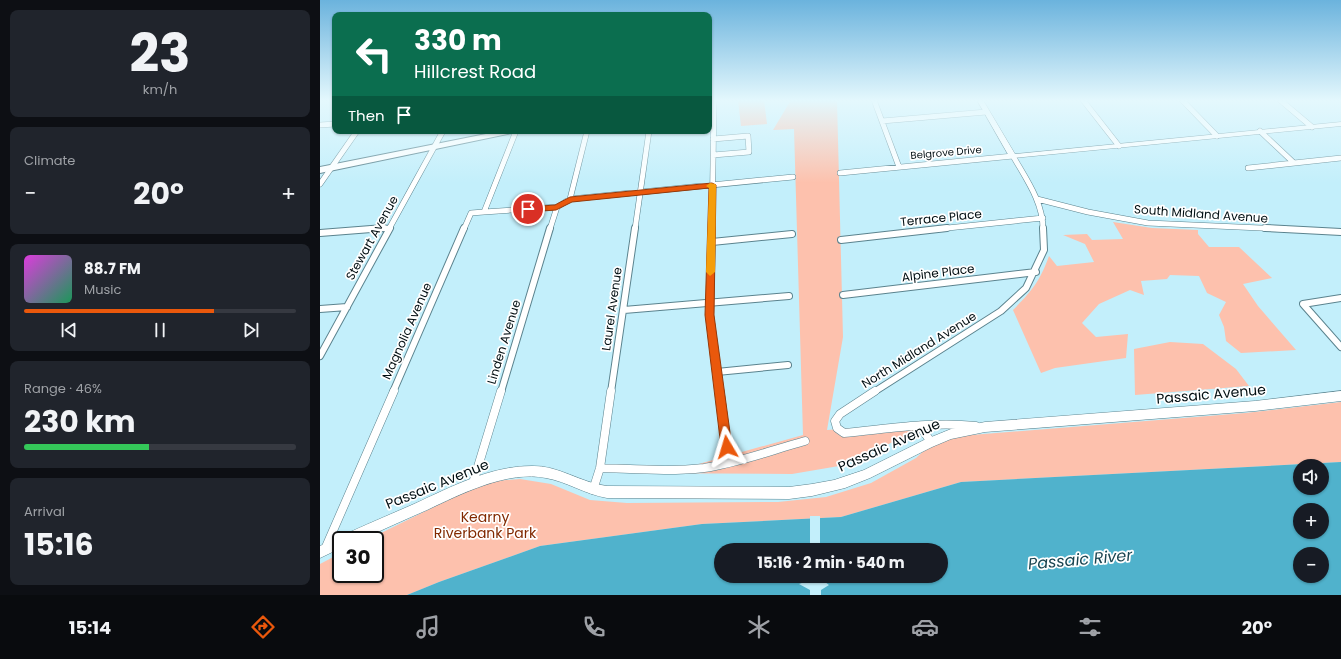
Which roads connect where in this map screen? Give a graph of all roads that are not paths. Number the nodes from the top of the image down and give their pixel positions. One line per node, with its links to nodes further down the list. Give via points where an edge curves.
1 (713, 128): 15 (street)
2 (885, 128): 22 (street)
3 (996, 128): 19 (main road)
4 (1105, 128): 16 (street)
5 (1209, 128): 14 (street)
6 (1302, 128): 7 (main road, Belgrove Drive)
7 (1260, 131): 14 (main road, Belgrove Drive); 21 (street)
8 (355, 134): 23 (street)
9 (442, 134): 17 (street, Stewart Avenue)
10 (497, 134): 17 (main road)
11 (515, 134): 34 (street)
12 (586, 134): 31 (street)
13 (649, 134): 30 (street, Laurel Avenue)
14 (1217, 136): 16 (main road, Belgrove Drive)
15 (713, 139): 18 (street); 18 (street, via 748,136 749,152)
16 (1119, 146): 19 (main road, Belgrove Drive)
17 (434, 147): 23 (main road); 36 (street, Stewart Avenue)
18 (713, 155): 29 (street)
19 (1013, 156): 22 (street, Belgrove Drive); 32 (street)
20 (1341, 158): 21 (street)
21 (1294, 163): 24 (street)
22 (899, 167): 26 (street, Belgrove Drive)
23 (331, 168): 25 (main road); 28 (street)
24 (1248, 168)
25 (320, 170)
26 (840, 174)
27 (793, 177): 29 (street)
28 (320, 184)
29 (712, 185): 30 (street); 41 (street)
30 (640, 192): 31 (street); 49 (street, Laurel Avenue)
31 (570, 199): 33 (street)
32 (1037, 199): 35 (street); 37 (street, South Midland Avenue, via 1106,216 1148,223)
33 (556, 207): 34 (street); 61 (street, Linden Avenue)
34 (484, 212): 65 (street, Magnolia Avenue, via 471,214)
35 (1044, 218): 40 (street, Terrace Place); 42 (street, North Midland Avenue, via 1044,250)
36 (390, 228): 38 (street); 47 (street, Stewart Avenue)
37 (1341, 232)
38 (320, 233)
39 (792, 234): 41 (street)
40 (841, 240)
41 (712, 242): 46 (street)
42 (1036, 272): 43 (street, Alpine Place); 55 (street, North Midland Avenue, via 1026,288 1001,311 848,408 835,421 837,428 844,433)
43 (843, 295)
44 (789, 296): 46 (street)
45 (1341, 298): 50 (street, via 1303,304)
46 (709, 302): 49 (street); 53 (street)
47 (347, 307): 48 (street); 51 (street, Stewart Avenue)
48 (320, 309)
49 (624, 310): 60 (street, Laurel Avenue)
50 (1341, 347)
51 (320, 356)
52 (788, 365): 53 (street)
53 (717, 372): 59 (street)
54 (1341, 396): 56 (main road, Passaic Avenue)
55 (916, 427): 56 (street, North Midland Avenue, via 924,424 960,424); 58 (street, via 922,429)
56 (985, 427): 58 (main road, Passaic Avenue, via 965,430)
57 (805, 440): 59 (street)
58 (930, 442): 62 (main road, Passaic Avenue, via 857,479 812,491 623,494)
59 (729, 462): 60 (street, via 694,469)
60 (600, 468): 62 (street, Laurel Avenue)
61 (473, 483): 62 (main road, Passaic Avenue, via 505,474 546,472); 63 (main road, Passaic Avenue)
62 (593, 490)
63 (366, 531)
64 (332, 546): 65 (main road)
65 (322, 551)

